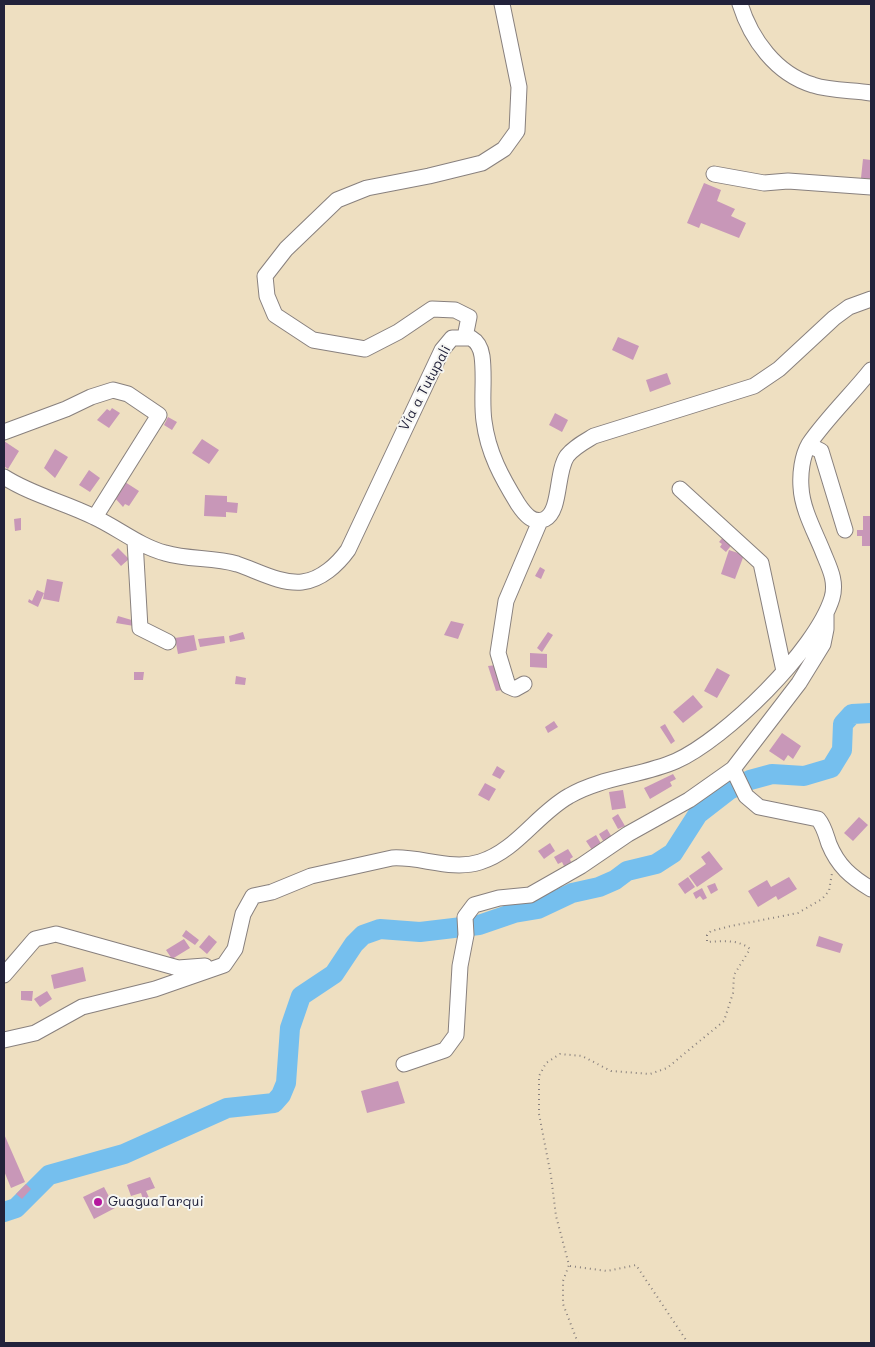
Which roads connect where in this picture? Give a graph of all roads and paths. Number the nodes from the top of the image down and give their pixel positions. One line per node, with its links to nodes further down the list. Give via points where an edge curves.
1 (502, 4): 7 (street, via 519,87 517,131 504,149 482,163 367,188 337,200 286,249 265,276 266,296 275,315 313,340 365,349 432,309 454,310 469,317)
2 (740, 4): 3 (street, via 760,44 789,74 815,86)
3 (871, 93)
4 (714, 174): 5 (street, via 764,183 788,181)
5 (871, 187)
6 (871, 299): 14 (street, via 849,307 834,318 779,369 754,386 594,436 578,445 563,464 554,509)
7 (465, 337): 14 (street, Vía a Tutupali, via 475,340 482,355 484,420 493,459 523,513); 16 (street, Vía a Tutupali, via 452,338 445,345 348,550 340,562 317,578 288,582 235,564 165,553)
8 (871, 370): 10 (street)
9 (4, 432): 13 (street, via 113,390 128,394 159,415)
10 (809, 445): 15 (street, via 821,451); 17 (street, via 803,462 801,489 832,573 833,591)
11 (4, 477): 13 (street, Vía a Tutupali, via 24,489)
12 (680, 489): 19 (street, via 761,563)
13 (95, 517): 16 (street, Vía a Tutupali)
14 (540, 521): 20 (street, via 506,601 498,653 508,686 516,688)
15 (845, 530)
16 (135, 541): 18 (street, via 140,628)
17 (826, 611): 19 (street, via 807,643); 21 (street, via 823,644)
18 (168, 642)
19 (784, 671): 24 (street, via 709,742 677,760 643,773 580,790 558,803 493,857 463,864 392,858 311,876 253,896 243,914 235,948)
20 (524, 684)
21 (735, 773): 22 (street, via 746,796 764,809 818,818); 27 (street, via 530,895 474,905 466,917 456,1035 445,1050)
22 (835, 860): 23 (street, via 848,874); 28 (path, via 829,891 822,899 798,913 731,926 707,935 707,942 735,942 750,949 734,975 733,992 724,1021 667,1068 650,1074 611,1071 582,1056 560,1054 546,1063 538,1076 538,1114 556,1216)
23 (871, 889)
24 (224, 965): 25 (street, via 178,968 56,934 35,939); 26 (street, via 155,990 82,1008 35,1033)
25 (4, 974)
26 (4, 1040)
27 (404, 1064)
28 (570, 1265): 29 (path, via 563,1281 563,1304); 30 (path, via 607,1271 636,1265)
29 (578, 1343)
30 (688, 1343)

